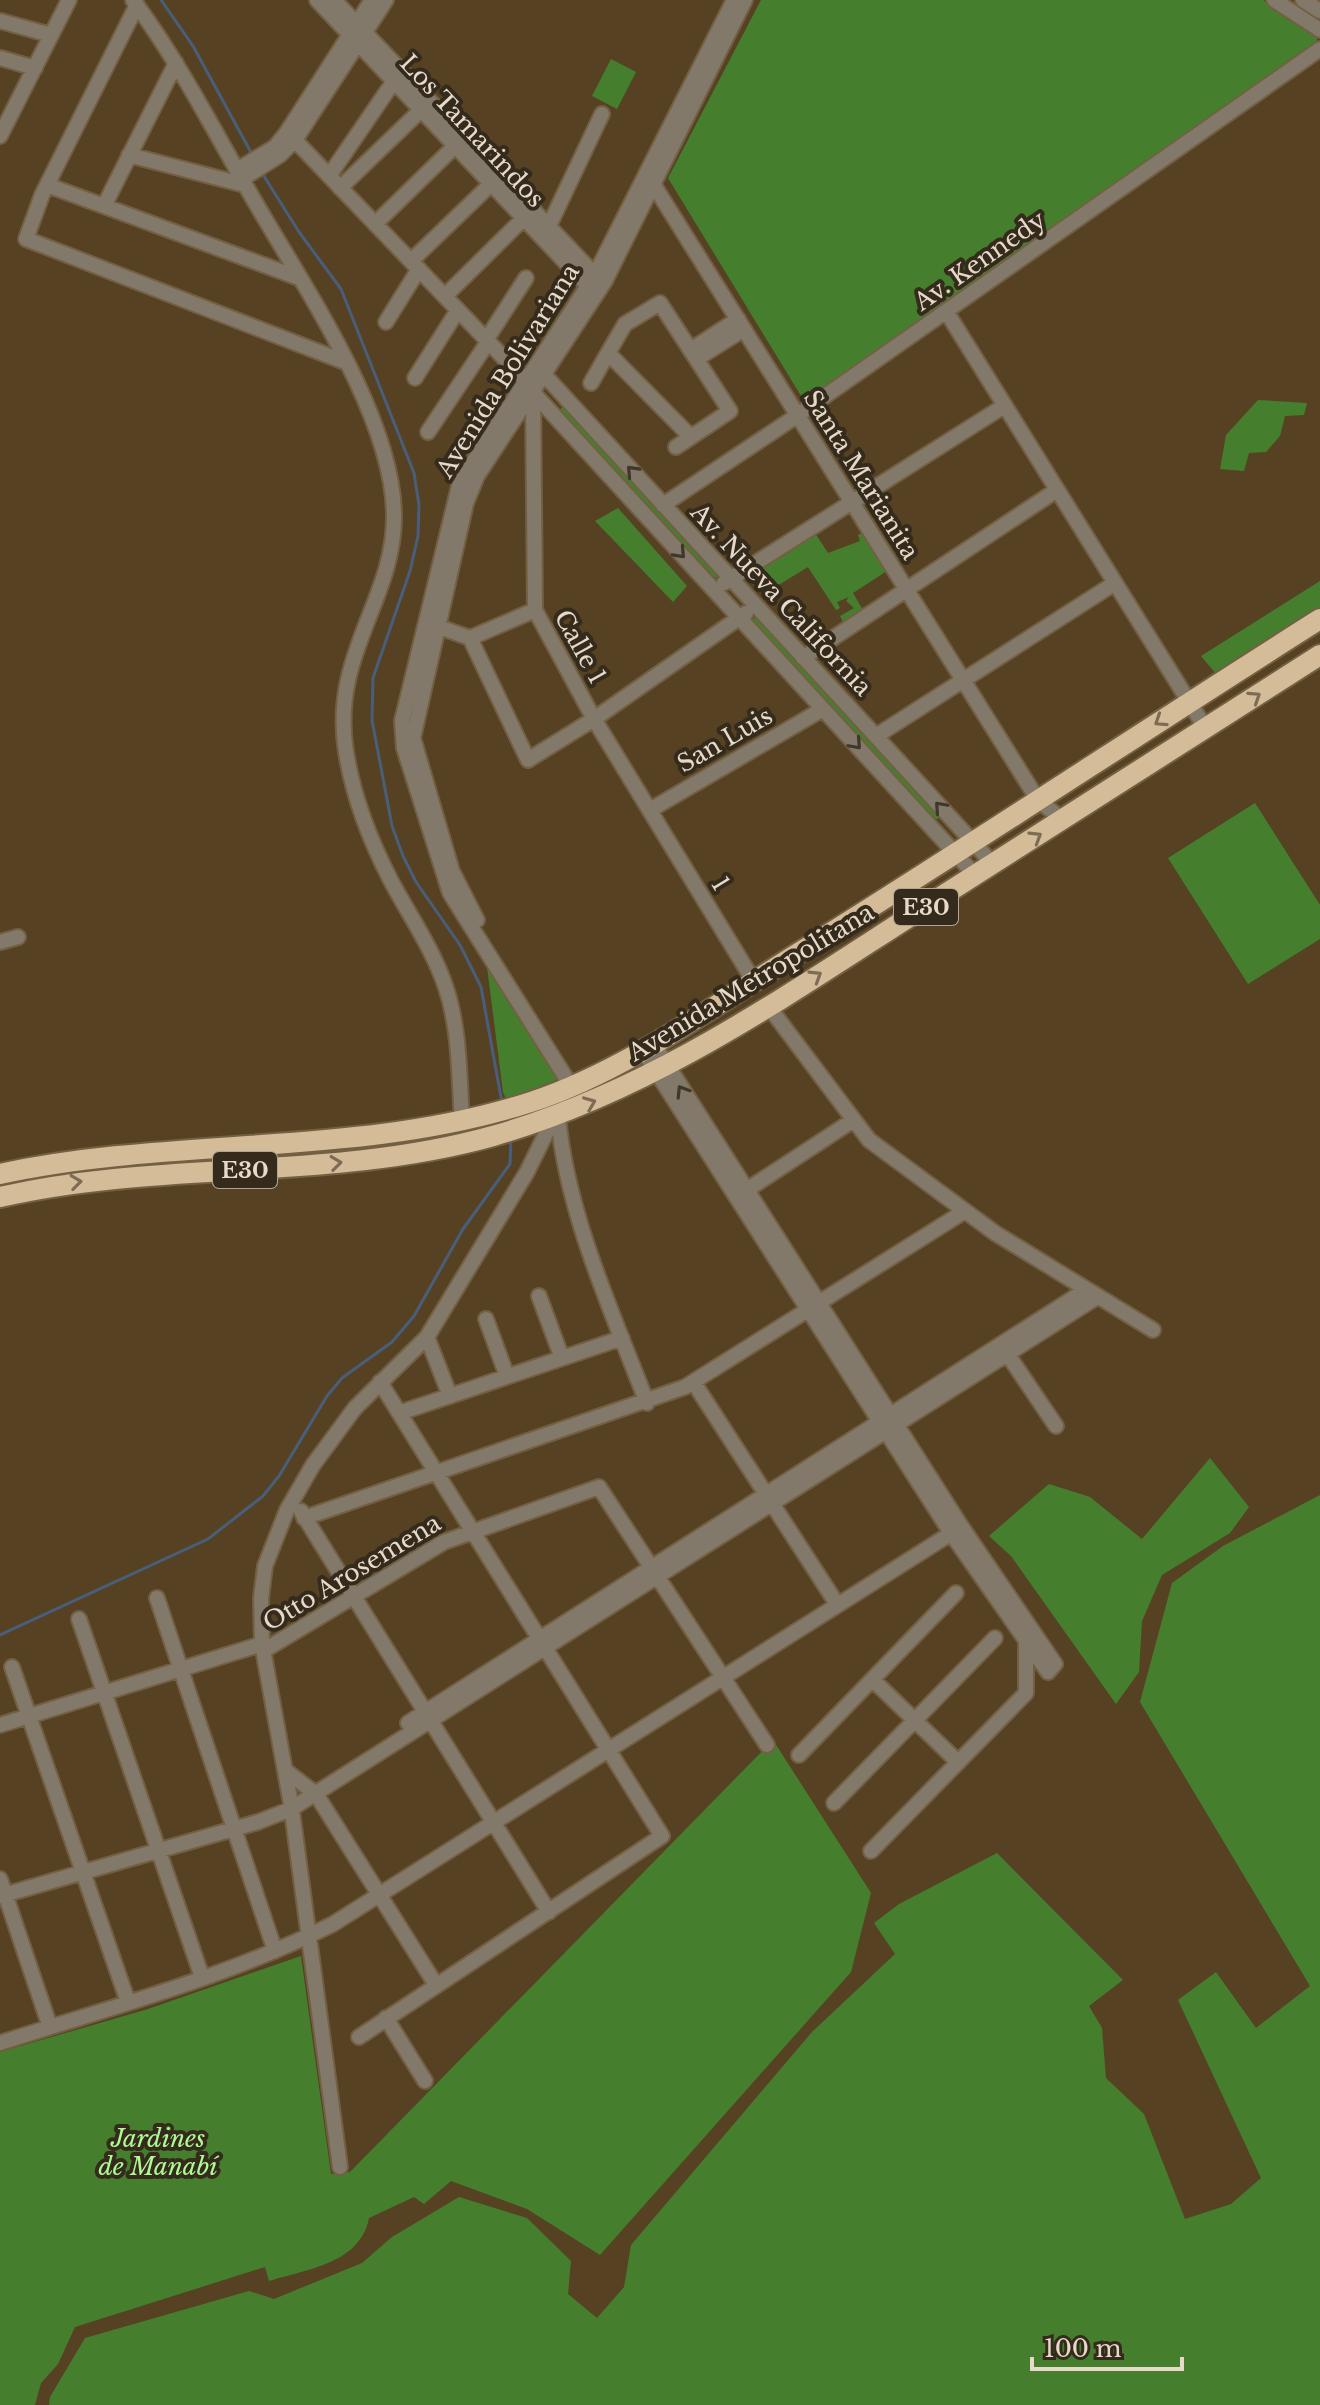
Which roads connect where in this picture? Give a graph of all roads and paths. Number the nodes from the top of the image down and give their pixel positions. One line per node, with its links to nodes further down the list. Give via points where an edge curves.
1 (69, 0): 15 (street)
2 (317, 0): 14 (street, Los Tamarindos)
3 (334, 0): 14 (street, Los Tamarindos)
4 (372, 0): 14 (street)
5 (386, 0): 14 (street)
6 (734, 0): 30 (street, Avenida Bolivariana)
7 (745, 0): 30 (street, Avenida Bolivariana)
8 (1274, 0): 13 (street)
9 (1303, 0): 11 (street)
10 (135, 3): 18 (street); 32 (street)
11 (1320, 11)
12 (0, 21): 15 (street)
13 (1320, 30)
14 (357, 34): 20 (street, Los Tamarindos); 25 (street); 37 (street, Los Tamarindos)
15 (51, 35): 19 (street)
16 (1320, 49): 44 (street, Av. Kennedy)
17 (0, 58): 19 (street)
18 (176, 63): 27 (street); 29 (street)
19 (35, 68): 23 (street)
20 (394, 81): 21 (street, Los Tamarindos); 28 (street)
21 (421, 110): 26 (street, Los Tamarindos); 33 (street)
22 (602, 114): 37 (street)
23 (4, 119): 24 (street)
24 (0, 136)
25 (291, 136): 28 (street, Av. Nueva California); 29 (street)
26 (455, 146): 31 (street, Los Tamarindos); 36 (street)
27 (129, 155): 29 (street); 34 (street)
28 (329, 176): 33 (street, Av. Nueva California)
29 (241, 178): 39 (street)
30 (650, 179): 41 (street, Avenida Bolivariana); 46 (street, Santa Marianita)
31 (491, 184): 35 (street, Los Tamarindos); 38 (street)
32 (47, 185): 34 (street); 50 (street, via 26,239)
33 (340, 188): 36 (street, Av. Nueva California)
34 (104, 206): 39 (street)
35 (524, 218): 41 (street, Los Tamarindos); 42 (street)
36 (375, 224): 38 (street, Av. Nueva California)
37 (549, 226): 41 (street, Los Tamarindos)
38 (415, 265): 42 (street, Av. Nueva California); 45 (street)
39 (299, 278): 50 (street)
40 (526, 278): 47 (street)
41 (596, 284): 51 (street, Avenida Bolivariana)
42 (445, 296): 43 (street, Av. Nueva California)
43 (458, 310): 47 (street, Av. Nueva California); 52 (street)
44 (946, 311): 55 (street); 56 (street, Av. Kennedy)
45 (386, 322)
46 (741, 324): 49 (street); 56 (street, Santa Marianita)
47 (487, 341): 54 (street, Av. Nueva California); 57 (street)
48 (608, 353): 49 (street, via 625,324 660,303); 53 (street); 58 (street)
49 (695, 354): 58 (street, via 730,411)
50 (345, 362): 94 (street, via 380,445 394,515 386,562 348,671 346,754 379,855 446,987 455,1028)
51 (540, 370): 54 (street, Avenida Bolivariana); 62 (street, Av. Nueva California, one-way to 51)
52 (415, 378)
53 (591, 383)
54 (528, 386): 65 (street, Av. Nueva California, one-way to 65); 68 (street, Calle 1); 71 (street, Avenida Bolivariana, via 460,482)
55 (1004, 406): 60 (street); 61 (street)
56 (798, 415): 61 (street, Santa Marianita); 62 (street, Av. Kennedy)
57 (428, 432)
58 (691, 437): 59 (street)
59 (676, 447)
60 (1057, 490): 64 (street); 66 (street)
61 (852, 501): 63 (street); 66 (street, Santa Marianita)
62 (663, 505): 63 (street, Av. Nueva California)
63 (731, 579): 65 (street); 67 (street, Av. Nueva California)
64 (1115, 583): 75 (street); 76 (street)
65 (714, 590): 69 (street, Av. Nueva California)
66 (907, 590): 74 (street); 75 (street, Santa Marianita)
67 (756, 606): 69 (street); 74 (street, Av. Nueva California)
68 (535, 610): 72 (street); 78 (street, Calle 1)
69 (739, 617): 77 (street, Av. Nueva California); 78 (street)
70 (1320, 619): 76 (highway, E30)
71 (430, 623): 72 (street); 92 (street, Avenida Bolivariana, via 413,738 452,871)
72 (470, 638): 78 (street, via 528,760)
73 (1320, 655): 79 (highway, Avenida Metropolitana / E30, one-way to 73)
74 (803, 658): 80 (street, Av. Nueva California)
75 (964, 681): 80 (street); 81 (street, Santa Marianita)
76 (1189, 702): 79 (street); 81 (highway, E30, one-way to 81)
77 (823, 709): 82 (street, San Luis); 84 (street, Av. Nueva California, one-way to 84)
78 (594, 719): 82 (street, Calle 1)
79 (1206, 729): 83 (highway, Avenida Metropolitana / E30)
80 (876, 736): 84 (street, Av. Nueva California, one-way to 80)
81 (1038, 800): 83 (street, Santa Marianita); 84 (highway, E30)
82 (650, 810): 88 (street, 1)
83 (1063, 820): 85 (highway, Avenida Metropolitana / E30, one-way to 83)
84 (965, 849): 85 (street, Av. Nueva California); 85 (street, Av. Nueva California); 88 (highway, E30)
85 (984, 870): 89 (highway, Avenida Metropolitana / E30, one-way to 85)
86 (18, 937): 87 (street)
87 (0, 942)
88 (753, 980): 90 (highway, E30)
89 (769, 1007): 91 (highway, Avenida Metropolitana / E30); 95 (street)
90 (648, 1047): 91 (street); 92 (highway, E30)
91 (661, 1070): 93 (highway, Avenida Metropolitana / E30, one-way to 91); 100 (street)
92 (575, 1084): 94 (highway, E30)
93 (556, 1116): 96 (highway, Avenida Metropolitana / E30); 97 (street); 109 (street, via 575,1201)
94 (462, 1121): 98 (highway, E30)
95 (852, 1121): 100 (street); 102 (street, via 884,1152)
96 (519, 1128): 97 (street); 98 (highway, Avenida Metropolitana / E30, one-way to 96, via 346,1162)
97 (536, 1156): 108 (street)
98 (173, 1163): 99 (highway, E30, via 49,1164); 101 (highway, Avenida Metropolitana / E30, one-way to 98)
99 (0, 1174)
100 (740, 1194): 105 (street)
101 (0, 1197)
102 (965, 1211): 103 (street); 105 (street)
103 (1092, 1294): 107 (street); 110 (street)
104 (539, 1296): 111 (street)
105 (814, 1308): 114 (street); 118 (street)
106 (486, 1319): 112 (street)
107 (1153, 1330)
108 (427, 1337): 113 (street); 115 (street)
109 (622, 1338): 111 (street); 116 (street)
110 (1004, 1350): 118 (street); 119 (street)
111 (562, 1358): 112 (street)
112 (507, 1376): 115 (street)
113 (380, 1382): 117 (street); 121 (street, via 338,1429)
114 (694, 1383): 116 (street); 122 (street)
115 (450, 1396): 117 (street)
116 (647, 1403): 120 (street)
117 (399, 1413): 120 (street)
118 (889, 1425): 122 (street); 125 (street)
119 (1056, 1426)
120 (435, 1473): 123 (street); 124 (street)
121 (296, 1493): 123 (street); 135 (street, via 265,1566)
122 (769, 1500): 126 (street); 130 (street)
123 (304, 1518): 128 (street)
124 (470, 1530): 126 (street, Otto Arosemena, via 599,1487); 128 (street, Otto Arosemena); 134 (street)
125 (956, 1530): 130 (street); 133 (street); 133 (street, via 1055,1664 1048,1672)
126 (654, 1572): 134 (street); 138 (street)
127 (956, 1593): 139 (street)
128 (353, 1597): 135 (street, Otto Arosemena); 142 (street)
129 (157, 1598): 137 (street)
130 (837, 1604): 138 (street)
131 (79, 1619): 140 (street)
132 (995, 1638): 143 (street)
133 (1026, 1641): 148 (street, via 1026,1693)
134 (540, 1644): 142 (street); 146 (street)
135 (263, 1648): 137 (street, Otto Arosemena); 149 (street)
136 (12, 1667): 141 (street)
137 (181, 1670): 140 (street, Otto Arosemena); 154 (street)
138 (722, 1676): 145 (street); 146 (street)
139 (873, 1680): 143 (street); 147 (street)
140 (105, 1693): 141 (street, Otto Arosemena); 155 (street)
141 (29, 1716): 144 (street, Otto Arosemena); 157 (street)
142 (427, 1716): 150 (street); 153 (street)
143 (915, 1721): 148 (street); 151 (street)
144 (0, 1725)
145 (767, 1745)
146 (606, 1748): 153 (street); 161 (street, via 662,1836)
147 (799, 1755)
148 (958, 1762): 156 (street)
149 (286, 1771): 150 (street); 152 (street)
150 (314, 1791): 152 (street); 159 (street)
151 (834, 1803)
152 (291, 1806): 154 (street); 162 (street)
153 (493, 1822): 159 (street); 161 (street)
154 (234, 1830): 155 (street); 163 (street)
155 (159, 1851): 157 (street); 164 (street)
156 (871, 1851)
157 (82, 1872): 160 (street); 166 (street)
158 (0, 1879): 160 (street)
159 (379, 1895): 162 (street); 165 (street)
160 (3, 1896): 168 (street)
161 (549, 1912): 165 (street)
162 (310, 1936): 163 (street); 172 (street)
163 (275, 1951): 164 (street)
164 (202, 1977): 166 (street)
165 (436, 1985): 167 (street)
166 (128, 2002): 168 (street)
167 (386, 2018): 169 (street); 171 (street)
168 (50, 2027): 170 (street)
169 (359, 2037)
170 (0, 2043)
171 (425, 2081)
172 (340, 2167)

